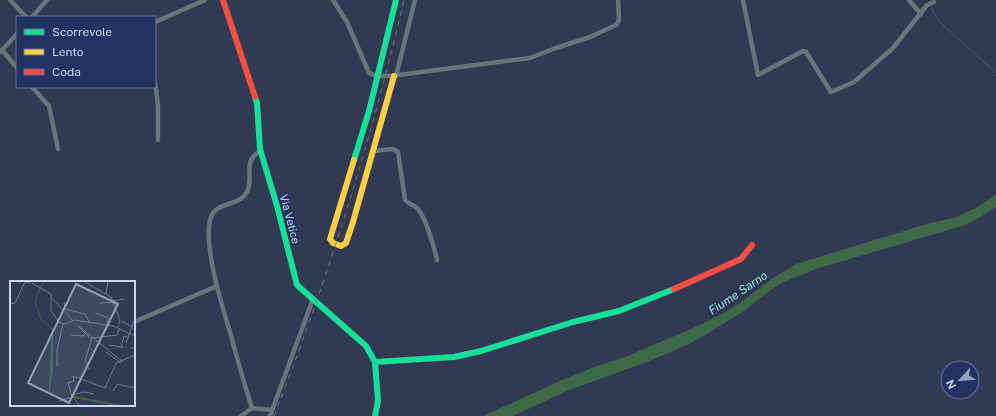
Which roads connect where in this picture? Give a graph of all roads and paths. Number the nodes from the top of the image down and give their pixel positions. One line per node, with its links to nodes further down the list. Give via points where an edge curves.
1 (10, 0): 13 (street)
2 (47, 0): 14 (street)
3 (205, 0): 15 (street)
4 (223, 0): 25 (street, Via Vetice, via 257,104)
5 (333, 0): 19 (street, via 347,22 369,73)
6 (396, 0): 19 (street)
7 (415, 0): 20 (street)
8 (618, 0): 20 (street, via 619,20 616,25 530,58)
9 (743, 0): 12 (street, via 758,75 803,51 831,92 854,82 893,48)
10 (910, 0): 12 (street)
11 (931, 3): 12 (street)
12 (921, 14)
13 (25, 16)
14 (33, 16)
15 (156, 22)
16 (16, 35): 17 (street)
17 (1, 51): 18 (street)
18 (16, 67)
19 (378, 76): 20 (street); 26 (street, via 331,233 330,239 333,243 341,246 346,243 355,217)
20 (395, 76): 26 (street)
21 (33, 88): 24 (street, via 49,106)
22 (156, 88): 23 (street)
23 (158, 140)
24 (58, 149)
25 (260, 151): 29 (street, via 252,156 250,161 249,186 246,194 235,202 216,209 211,215 208,231); 30 (street, Via Vetice, via 297,285)
26 (372, 151): 28 (street, via 393,149 398,152 405,200 421,213)
27 (752, 245): 32 (street, via 741,259 661,296 619,311 454,357)
28 (437, 260)
29 (217, 286): 31 (street); 33 (street)
30 (313, 299): 32 (street, Via Vetice, via 366,346); 34 (street)
31 (135, 322)
32 (376, 362): 37 (street, Via Vetice, via 378,401)
33 (252, 408): 34 (street); 35 (street)
34 (272, 410): 36 (street)
35 (240, 416)
36 (270, 416)
37 (375, 416)

